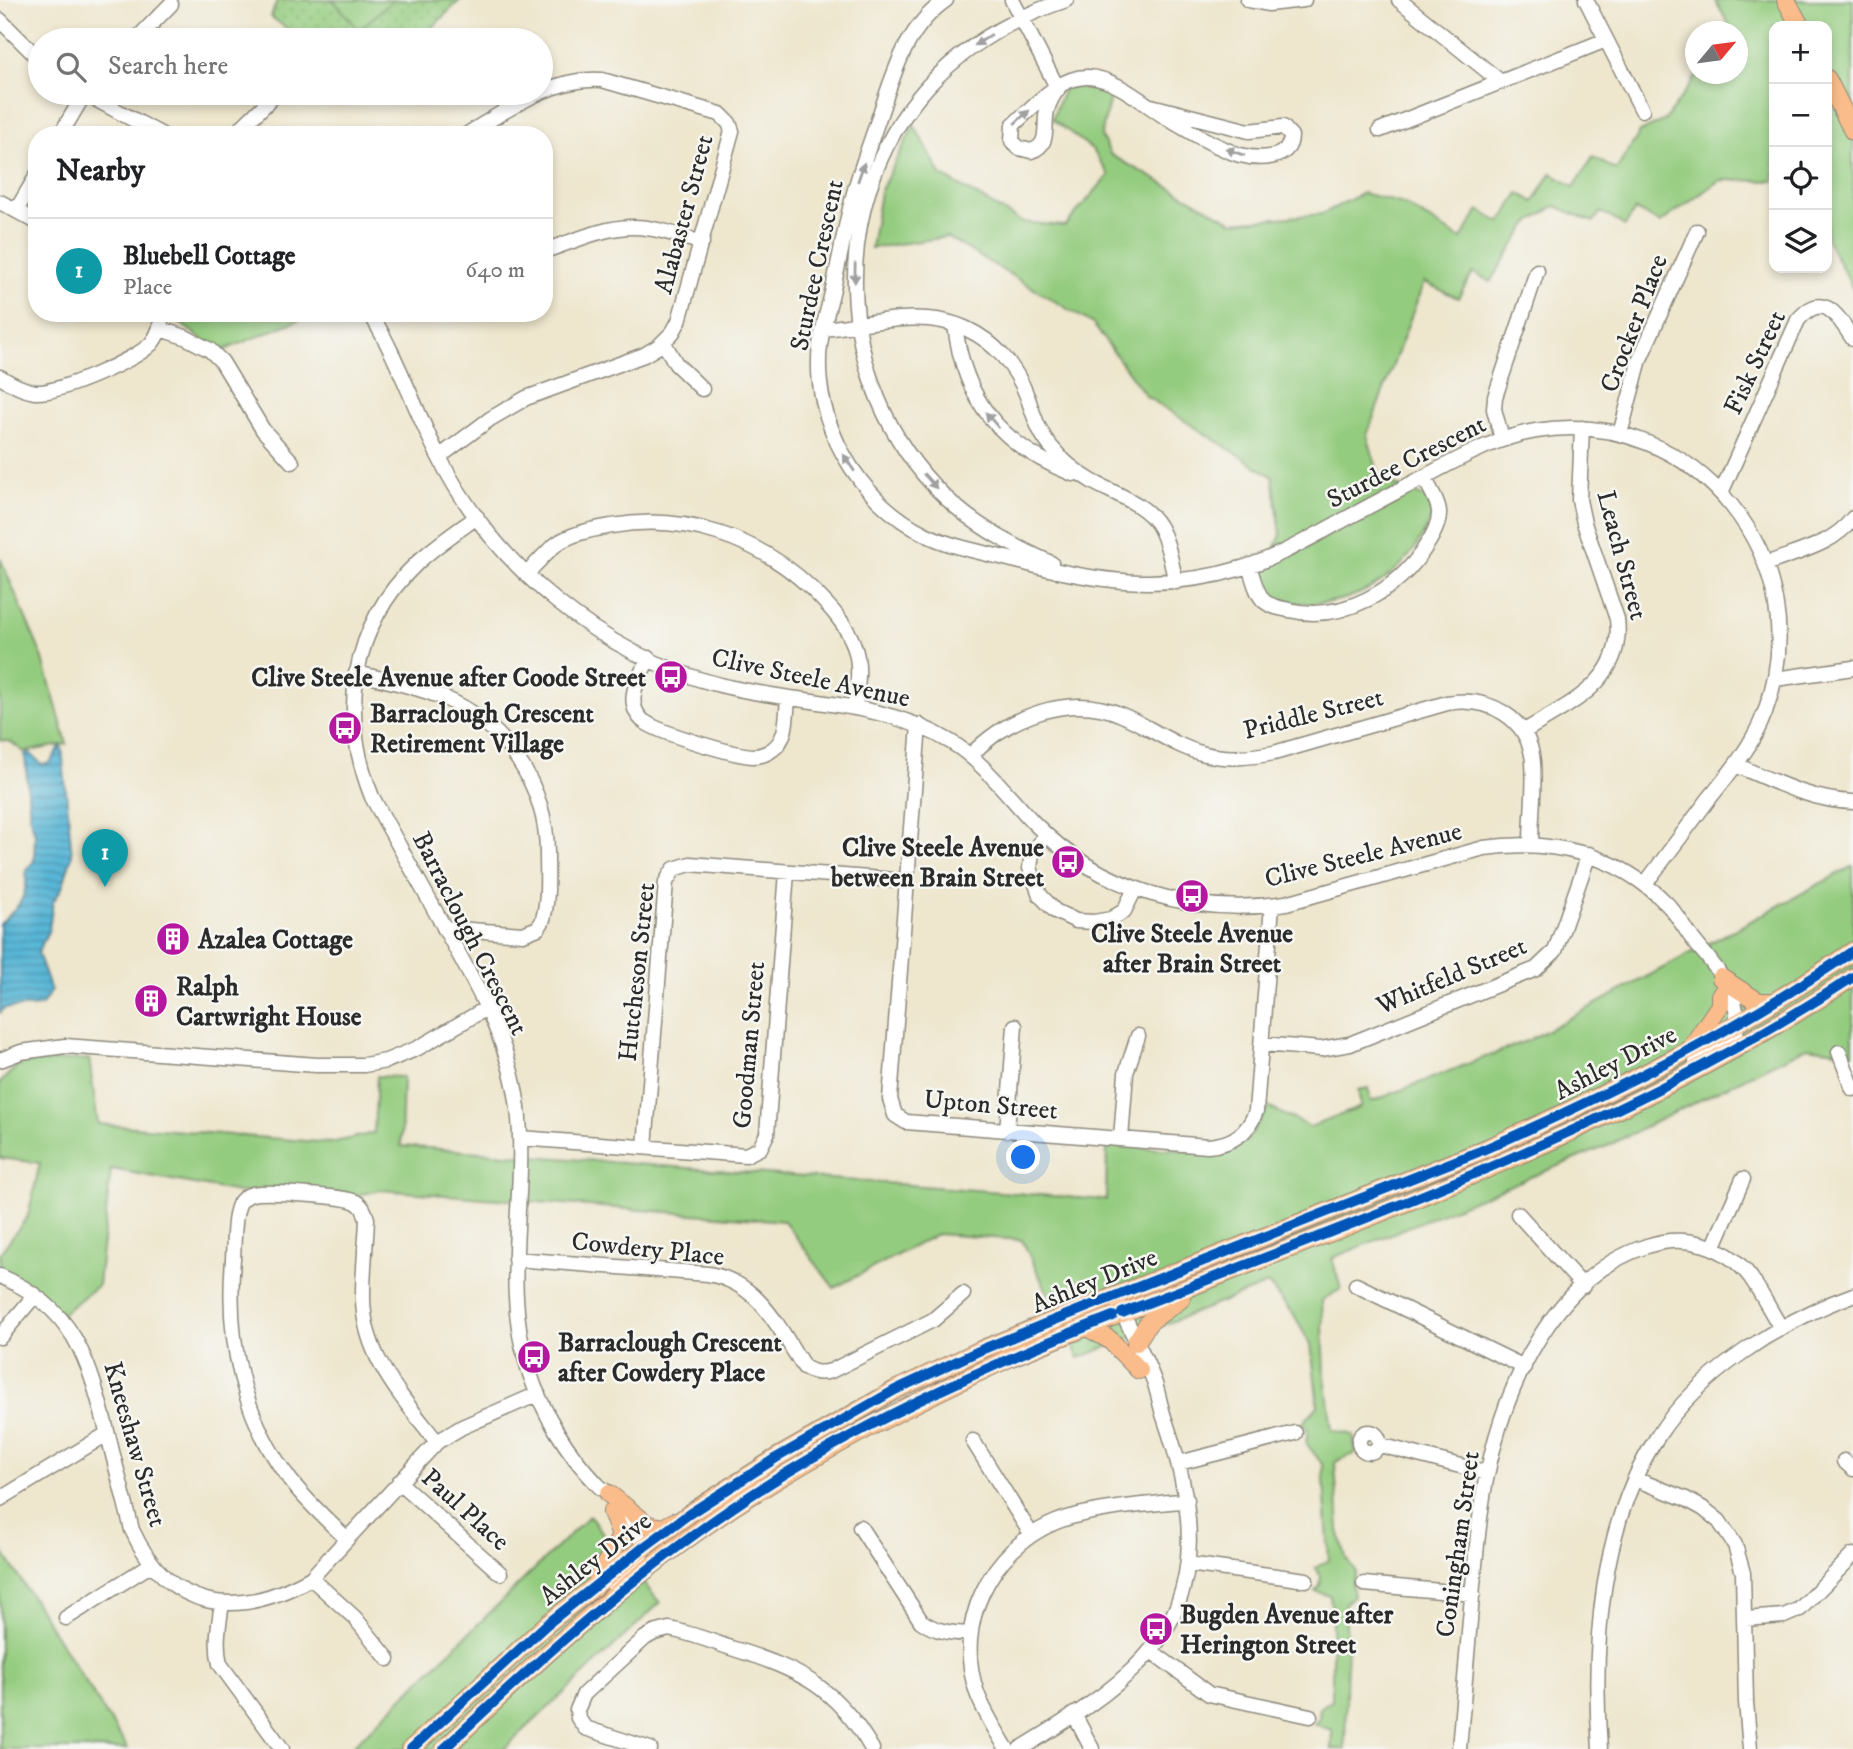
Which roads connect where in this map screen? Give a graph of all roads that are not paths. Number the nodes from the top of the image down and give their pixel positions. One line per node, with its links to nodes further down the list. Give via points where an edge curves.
1 (946, 0): 19 (street, Sturdee Crescent, via 909,39)
2 (1012, 0): 10 (street)
3 (1066, 0): 10 (street, Sturdee Crescent)
4 (1248, 0): 5 (street, via 1268,4)
5 (1304, 0)
6 (1399, 0): 16 (street)
7 (1586, 0): 14 (street)
8 (1786, 0): 12 (main road)
9 (171, 4): 13 (street)
10 (1021, 17): 24 (street, via 1058,89 1080,78 1098,78); 25 (street, Sturdee Crescent, one-way to 25, via 955,60)
11 (0, 20): 15 (street)
12 (1797, 21)
13 (148, 28)
14 (1606, 40): 16 (street); 26 (street)
15 (28, 48)
16 (1501, 82): 31 (street)
17 (1830, 84): 32 (main road)
18 (553, 88): 38 (street, Alabaster Street, via 602,80 720,114 729,123 732,135)
19 (885, 99): 25 (street); 46 (street, Sturdee Crescent, one-way to 19, via 856,187)
20 (78, 105): 27 (street)
21 (107, 105): 28 (street)
22 (265, 105): 29 (street)
23 (518, 105): 30 (street, Alabaster Street)
24 (1151, 106): 24 (street, one-way to 24, via 1249,131 1283,127 1292,136 1291,143 1280,155 1240,155)
25 (909, 109): 43 (street, Sturdee Crescent, one-way to 43, via 882,155 860,218 854,274)
26 (1642, 110)
27 (65, 126)
28 (146, 126)
29 (243, 126)
30 (481, 126)
31 (1380, 130)
32 (1853, 131)
33 (28, 190): 35 (street)
34 (0, 202): 35 (street)
35 (16, 211): 36 (street)
36 (28, 217)
37 (1697, 231): 53 (street, Crocker Place, via 1640,359)
38 (702, 243): 39 (street, via 634,227 608,230); 48 (street, Alabaster Street, via 679,321)
39 (553, 248)
40 (1537, 271): 54 (street, via 1494,397)
41 (161, 322): 45 (street)
42 (375, 322): 56 (street, Clive Steele Avenue)
43 (858, 325): 44 (street, via 915,319); 46 (street); 63 (street, Sturdee Crescent, one-way to 63, via 873,386 900,440 938,489)
44 (955, 325): 52 (street, via 983,338 1007,362); 55 (street, one-way to 44, via 999,429 979,402 964,371)
45 (160, 329): 49 (street, via 138,355 52,391 18,388); 57 (street, via 210,350 222,362 262,430)
46 (824, 329): 64 (street, Sturdee Crescent, one-way to 46, via 930,536 906,523 885,507 850,466 824,402 820,364)
47 (1853, 339): 60 (street, Fisk Street, via 1825,307 1815,307 1798,320)
48 (664, 343): 50 (street, via 676,364); 56 (street, via 644,355 513,404)
49 (0, 377)
50 (702, 389)
51 (1582, 428): 53 (street, Sturdee Crescent); 54 (street, Sturdee Crescent); 77 (street, Leach Street, via 1579,500 1617,619 1617,650 1594,686)
52 (1041, 433): 55 (street); 59 (street, via 1068,464)
53 (1620, 434): 60 (street, Sturdee Crescent, via 1670,453 1695,468)
54 (1502, 439): 58 (street, Sturdee Crescent)
55 (1025, 450): 59 (street)
56 (439, 457): 61 (street, Clive Steele Avenue)
57 (292, 462)
58 (1423, 477): 66 (street, Sturdee Crescent); 66 (street, via 1437,502 1438,520 1431,539 1405,573 1378,594 1336,610 1294,612 1266,603)
59 (1091, 481): 69 (street, via 1135,504 1158,524)
60 (1721, 493): 65 (street, Sturdee Crescent, via 1742,517)
61 (477, 517): 67 (street, Clive Steele Avenue); 72 (street, Barraclough Crescent, via 416,564 393,590 370,630)
62 (1853, 518): 65 (street, via 1828,540)
63 (980, 525): 64 (street); 68 (street, Sturdee Crescent, via 1024,551)
64 (971, 548): 68 (street, Sturdee Crescent)
65 (1766, 564): 73 (street, Sturdee Crescent, via 1779,612)
66 (1249, 566): 69 (street, Sturdee Crescent)
67 (527, 574): 70 (street, Clive Steele Avenue, via 588,625); 75 (street, via 560,542 626,524 676,524 739,540 790,570 824,600 841,623 858,663)
68 (1078, 574): 69 (street, Sturdee Crescent, via 1141,584)
69 (1175, 582)
70 (649, 658): 74 (street, Clive Steele Avenue, via 716,684); 74 (street, via 633,696 634,707 646,723 689,740 753,756 769,752 784,733)
71 (1853, 668): 73 (street)
72 (356, 673): 89 (street, Barraclough Crescent, via 353,728 362,771); 89 (street, via 419,689 472,713 504,740 534,786 547,840 542,922 523,934)
73 (1775, 679): 79 (street, Sturdee Crescent, via 1760,723)
74 (788, 699): 75 (street, Clive Steele Avenue)
75 (855, 707): 76 (street, Clive Steele Avenue)
76 (919, 724): 78 (street, Clive Steele Avenue); 85 (street, Upton Street)
77 (1522, 732): 78 (street, Priddle Street, via 1496,707 1455,701 1274,753 1227,757 1183,747 1120,714 1079,706 1025,717); 82 (street, Priddle Street, via 1533,761)
78 (970, 756): 81 (street, Clive Steele Avenue)
79 (1736, 765): 80 (street, via 1792,789); 86 (street, Sturdee Crescent)
80 (1853, 802)
81 (1046, 835): 87 (street, Clive Steele Avenue, via 1087,866); 87 (street, via 1032,852 1030,868 1040,895 1055,911 1076,921 1111,919 1124,911)
82 (1531, 844): 83 (street, Clive Steele Avenue); 88 (street, Clive Steele Avenue, via 1484,849)
83 (1589, 854): 86 (street, Clive Steele Avenue); 99 (street, Whitfeld Street, via 1555,951 1536,969 1350,1044 1321,1049)
84 (787, 872): 85 (street, Hutcheson Street); 108 (street, Hutcheson Street, via 690,864 674,869 668,877); 108 (street, Goodman Street, via 766,1140 746,1155)
85 (906, 881): 105 (street, Upton Street, via 891,1108 906,1122)
86 (1644, 884): 92 (street, Clive Steele Avenue, via 1675,913 1713,963)
87 (1135, 889): 88 (street, Clive Steele Avenue, via 1203,905)
88 (1272, 905): 99 (street, Upton Street)
89 (444, 929): 95 (street, Barraclough Crescent)
90 (1853, 951): 94 (main road, Ashley Drive)
91 (1853, 977): 93 (main road, Ashley Drive)
92 (1721, 987): 94 (main road, via 1759,1002); 96 (street, Clive Steele Avenue, via 1736,1005); 100 (main road, via 1720,1005)
93 (1833, 990): 96 (street, via 1817,992 1762,1023 1752,1026); 104 (main road, Ashley Drive, via 1720,1058)
94 (1774, 1002): 96 (main road, Ashley Drive)
95 (489, 1013): 102 (street, via 386,1061 353,1066 65,1046); 106 (street, Barraclough Crescent, via 511,1073)
96 (1739, 1021): 100 (main road, Ashley Drive); 104 (street, via 1736,1033)
97 (1016, 1026): 105 (street)
98 (1138, 1035): 107 (street, via 1126,1073)
99 (1261, 1044): 107 (street, Upton Street, via 1256,1111 1244,1133 1208,1146)
100 (1689, 1051): 120 (main road, Ashley Drive, via 1511,1138)
101 (1839, 1052): 103 (street)
102 (0, 1060)
103 (1853, 1089)
104 (1623, 1108): 113 (main road, Ashley Drive, via 1506,1161)
105 (1007, 1131): 107 (street, Upton Street)
106 (520, 1138): 108 (street, Goodman Street); 112 (street, Barraclough Crescent)
107 (1121, 1139)
108 (645, 1147)
109 (1743, 1179): 111 (street)
110 (1518, 1214): 116 (street)
111 (1713, 1248): 116 (street, Coningham Street, via 1687,1241 1658,1242 1626,1255); 123 (street, Coningham Street, via 1751,1278)
112 (515, 1259): 117 (street, Cowdery Place, via 708,1274 733,1281 754,1294 804,1367 820,1374 933,1320); 128 (street, Barraclough Crescent, via 514,1303 528,1371)
113 (1245, 1265): 121 (main road, Ashley Drive); 125 (main road, via 1232,1278 1164,1309 1142,1329)
114 (0, 1276): 118 (street, Kneeshaw Street)
115 (1356, 1285): 126 (street)
116 (1583, 1286): 126 (street, Coningham Street, via 1546,1328)
117 (963, 1294)
118 (35, 1295): 124 (street); 131 (street, Kneeshaw Street, via 72,1332 84,1354)
119 (1853, 1295): 123 (street)
120 (1110, 1298): 121 (street); 143 (main road, Ashley Drive, via 895,1390)
121 (1118, 1315): 122 (main road, Ashley Drive); 125 (street); 127 (street, Ashley Drive)
122 (1087, 1326): 127 (main road, via 1106,1337); 135 (main road, Ashley Drive, via 965,1378)
123 (1781, 1328): 138 (street, via 1730,1362 1685,1402 1659,1433)
124 (0, 1337)
125 (1136, 1342): 129 (street)
126 (1524, 1367): 137 (street, Coningham Street)
127 (1139, 1370): 129 (street, Ashley Drive)
128 (538, 1394): 133 (street, Kneeshaw Street); 140 (street, Barraclough Crescent, via 575,1458)
129 (1163, 1415): 136 (street)
130 (1296, 1433): 136 (street)
131 (107, 1434): 141 (street); 149 (street, Kneeshaw Street, via 132,1530)
132 (973, 1441): 145 (street)
133 (437, 1442): 139 (street, Kneeshaw Street); 146 (street, via 394,1387 371,1345 362,1296 367,1219 362,1208 347,1199 260,1193 245,1197 237,1208 231,1289 235,1351 243,1387 282,1468)
134 (1380, 1445): 137 (street)
135 (830, 1448): 147 (street, via 781,1469 667,1544 655,1550); 165 (main road, Ashley Drive, via 672,1551)
136 (1180, 1463): 142 (street)
137 (1487, 1473): 156 (street, Coningham Street)
138 (1635, 1479): 159 (street, via 1704,1509 1731,1536 1743,1573); 175 (street, via 1619,1523 1604,1591 1597,1680)
139 (399, 1482): 146 (street, Kneeshaw Street); 151 (street, Paul Place)
140 (607, 1497): 143 (main road, via 648,1525 663,1528); 147 (street, Barraclough Crescent, via 630,1535); 154 (main road, via 621,1536)
141 (0, 1500)
142 (1187, 1500): 145 (street, via 1086,1514); 150 (street)
143 (689, 1514): 147 (main road, Ashley Drive)
144 (860, 1527): 160 (street, via 920,1621 943,1632)
145 (1031, 1534): 160 (street, via 989,1580)
146 (347, 1539): 152 (street, Kneeshaw Street)
147 (644, 1547): 154 (main road, Ashley Drive); 165 (street, via 627,1574 497,1688)
148 (1853, 1555): 159 (street, via 1800,1609 1784,1616)
149 (152, 1564): 157 (street, Kneeshaw Street, via 173,1585); 158 (street)
150 (1188, 1564): 153 (street); 161 (street, via 1180,1597)
151 (500, 1573)
152 (311, 1578): 157 (street, Kneeshaw Street, via 262,1600); 162 (street, via 355,1618)
153 (1306, 1580)
154 (595, 1584): 167 (main road, Ashley Drive)
155 (1364, 1584): 156 (street)
156 (1473, 1594): 174 (street, Coningham Street)
157 (222, 1603): 166 (street, via 217,1636 220,1664)
158 (66, 1618)
159 (1745, 1619): 176 (street)
160 (970, 1634): 171 (street, via 977,1693)
161 (1151, 1650): 163 (street, via 1120,1681); 164 (street, via 1209,1694)
162 (388, 1659)
163 (1074, 1714): 172 (street); 173 (street)
164 (1310, 1716)
165 (476, 1717): 168 (main road, Ashley Drive)
166 (282, 1749)
167 (411, 1749)
168 (444, 1749)
169 (650, 1749): 170 (street, via 585,1728 577,1710 584,1694 645,1638 668,1629 802,1674 843,1706)
170 (872, 1749)
171 (1007, 1749)
172 (1020, 1749)
173 (1092, 1749)
174 (1459, 1749)
175 (1600, 1749)
176 (1750, 1749)

